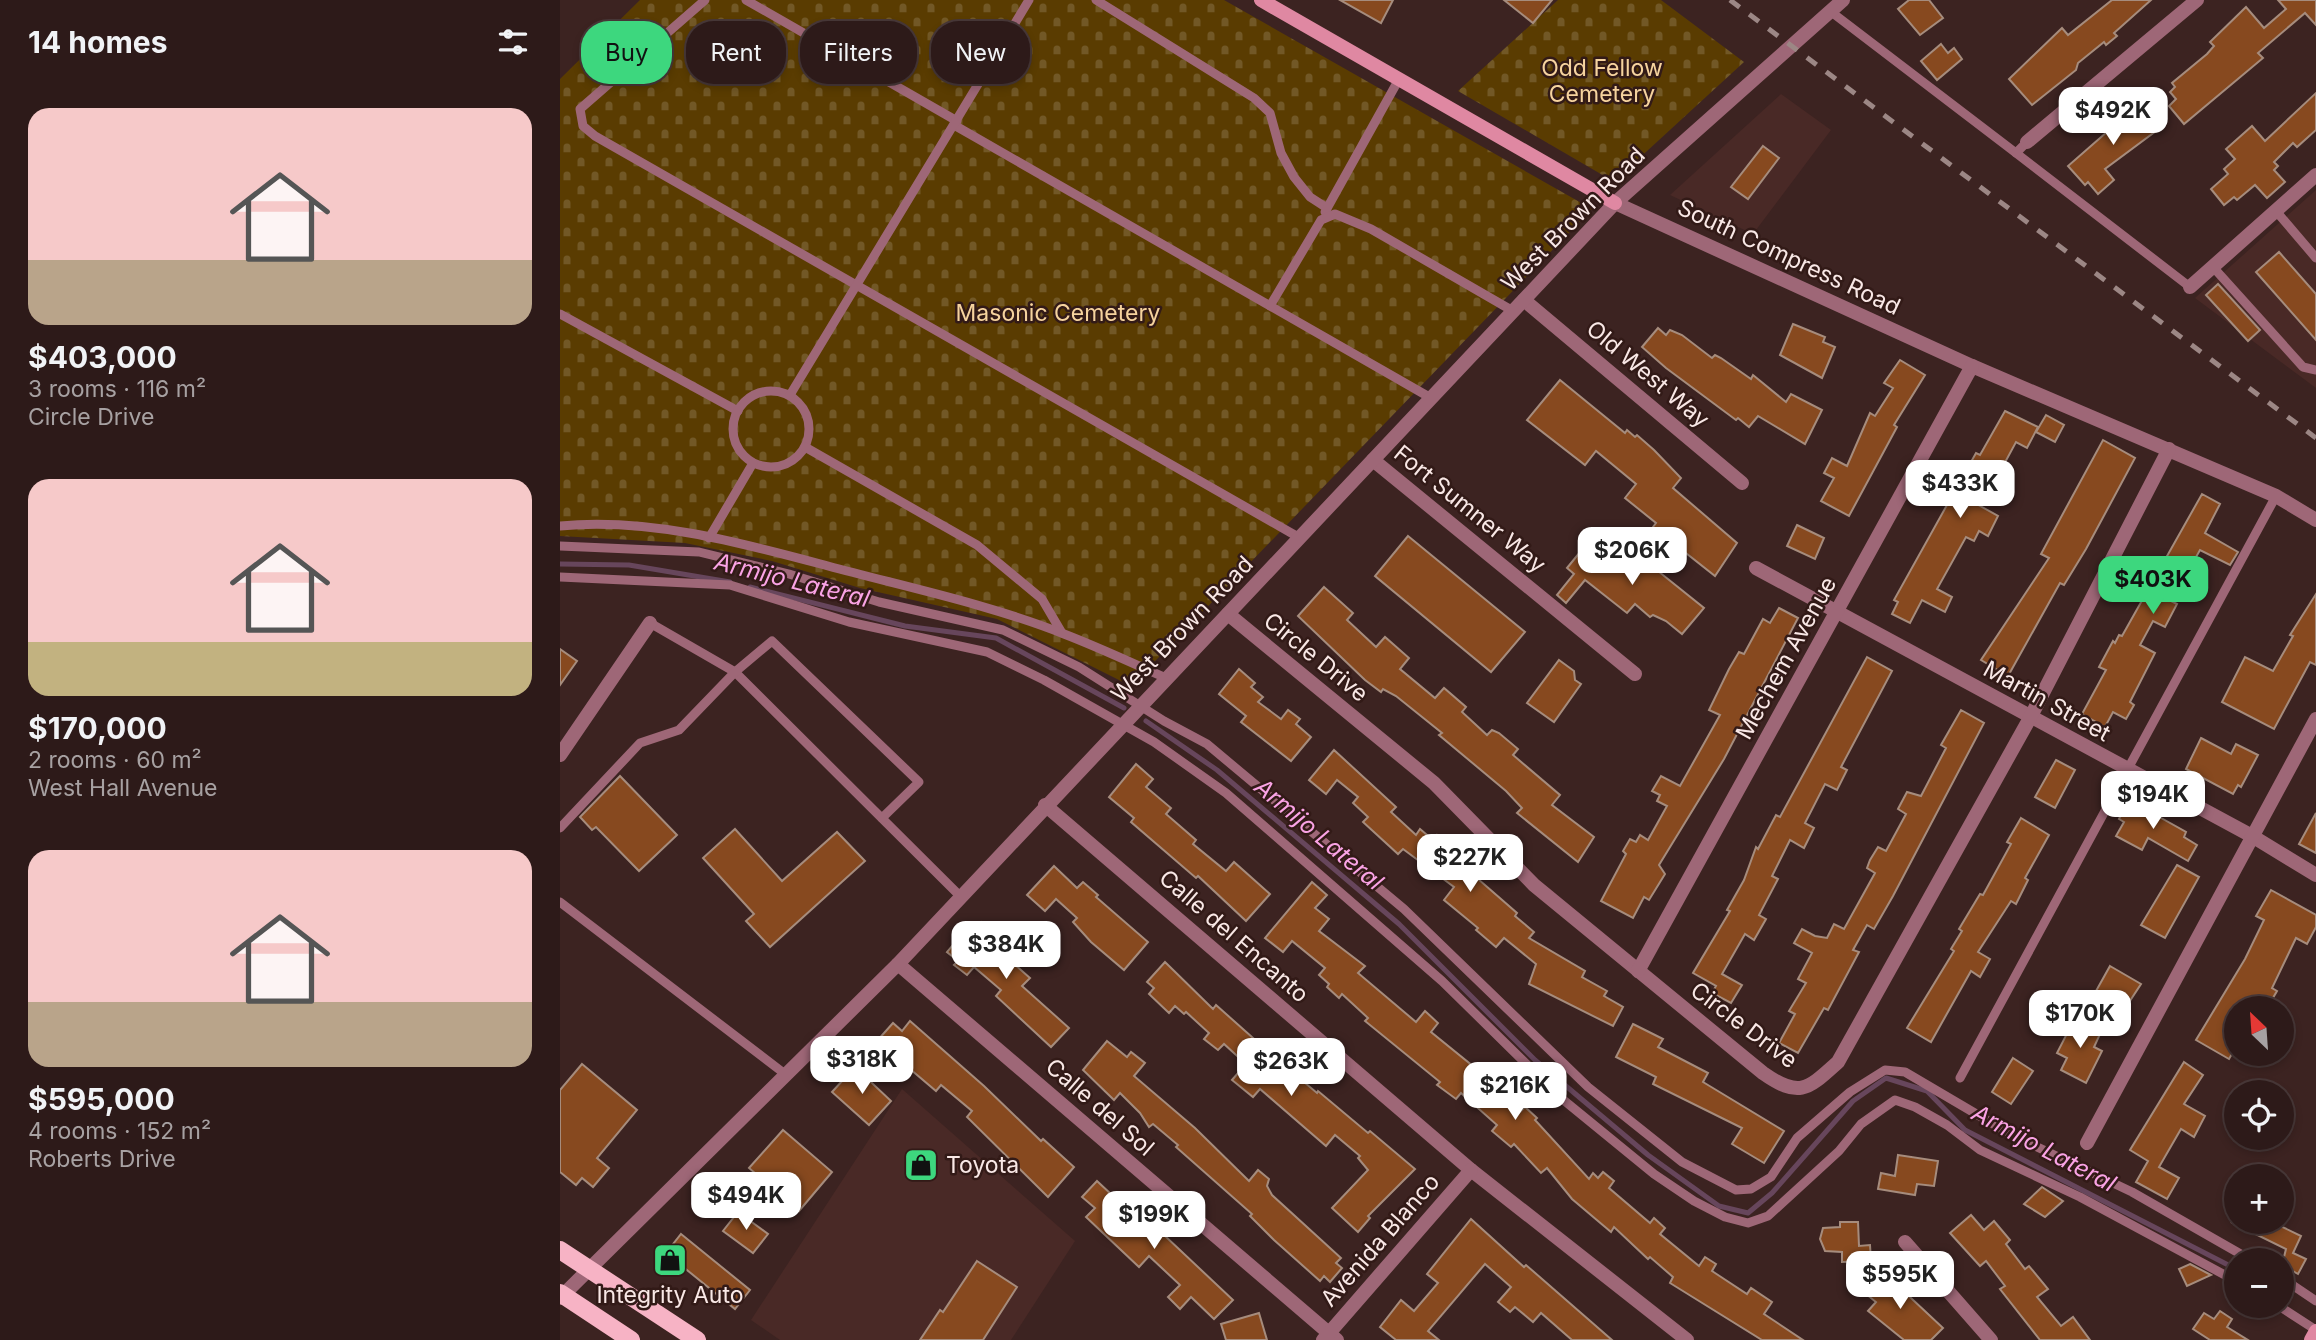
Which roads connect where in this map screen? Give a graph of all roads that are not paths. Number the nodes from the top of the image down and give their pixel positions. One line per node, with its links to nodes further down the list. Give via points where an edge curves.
1 (705, 0): 20 (lane, via 580,109 583,125 595,136)
2 (746, 0): 10 (lane)
3 (1029, 0): 10 (lane)
4 (1096, 0): 15 (lane, via 1254,98 1270,113 1281,153 1294,177 1310,197)
5 (1261, 0): 9 (street, South Compress Road)
6 (1843, 0): 8 (street, West Brown Road)
7 (2197, 0): 11 (street)
8 (1830, 11): 12 (lane); 14 (street, West Brown Road)
9 (1399, 79): 14 (street, South Compress Road); 15 (lane)
10 (955, 123): 20 (lane); 23 (lane)
11 (2027, 142): 12 (lane)
12 (2016, 153): 21 (lane)
13 (2314, 180): 16 (street)
14 (1615, 203): 22 (street, West Brown Road); 26 (street, South Compress Road)
15 (1328, 208): 17 (lane)
16 (2276, 211): 18 (lane); 19 (street)
17 (1321, 220): 23 (lane); 24 (lane, via 1335,214 1371,229)
18 (2316, 258)
19 (2213, 267): 21 (street); 27 (lane, via 2303,367)
20 (857, 283): 28 (lane); 40 (lane)
21 (2190, 287)
22 (1524, 300): 24 (street, West Brown Road); 35 (street, Old West Way)
23 (1270, 306): 29 (lane)
24 (1514, 311): 29 (street, West Brown Road)
25 (560, 314): 30 (lane)
26 (1972, 366): 32 (street, South Compress Road); 44 (street, Mechem Avenue)
27 (2316, 370)
28 (790, 395): 30 (lane, via 761,392); 31 (lane, via 808,418 810,433)
29 (1431, 398): 33 (street, West Brown Road)
30 (737, 411): 34 (lane, via 735,440)
31 (805, 447): 34 (lane, via 796,459 782,466); 47 (lane, via 976,545 1042,599)
32 (2169, 449): 36 (street, South Compress Road); 52 (street, Circle Drive)
33 (1373, 460): 40 (street, West Brown Road); 49 (street, Fort Sumner Way)
34 (753, 463): 39 (lane)
35 (1742, 483)
36 (2276, 496): 37 (street, South Compress Road); 56 (lane)
37 (2316, 520)
38 (560, 526): 39 (lane, via 660,529)
39 (709, 538): 47 (lane, via 966,602)
40 (1300, 538): 45 (street, West Brown Road)
41 (560, 546): 51 (lane, via 699,552 879,602 1003,630 1079,667)
42 (1756, 568): 44 (street, Martin Street)
43 (560, 577): 54 (lane, via 730,585 849,622 987,652)
44 (1839, 610): 52 (street, Martin Street); 65 (street, Mechem Avenue)
45 (1228, 614): 50 (street, West Brown Road); 65 (street, Circle Drive, via 1434,783 1534,885)
46 (650, 623): 48 (lane); 55 (street)
47 (1062, 633): 50 (lane)
48 (735, 672): 58 (lane); 58 (lane, via 772,641 919,782); 59 (lane, via 679,730 640,743)
49 (1635, 674)
50 (1166, 678): 51 (street, West Brown Road)
51 (1141, 705): 54 (street, West Brown Road); 71 (lane, via 1207,744 1338,850 1588,1087 1682,1162 1736,1190 1751,1189 1771,1177 1797,1138 1850,1092 1885,1070 1905,1072 2012,1135 2132,1192)
52 (2030, 718): 56 (street, Martin Street); 65 (street, Circle Drive, via 1839,1062 1814,1084 1799,1091 1781,1086)
53 (2316, 719): 60 (street)
54 (1122, 724): 57 (street, West Brown Road); 74 (lane, via 1226,793 1442,981 1561,1098 1654,1174 1704,1207 1748,1223 1768,1216 1839,1152 1861,1124 1895,1100 1947,1125 1980,1150 2080,1197)
55 (560, 755)
56 (2129, 771): 60 (street, Martin Street); 67 (lane)
57 (1045, 805): 62 (street, West Brown Road); 69 (street, Calle del Encanto)
58 (882, 818): 62 (lane)
59 (560, 828)
60 (2252, 836): 61 (street, Martin Street); 68 (street)
61 (2316, 875)
62 (960, 896): 64 (street, West Brown Road)
63 (560, 902): 66 (lane)
64 (898, 964): 66 (street, West Brown Road); 80 (street, Calle del Sol)
65 (1638, 971)
66 (785, 1074): 73 (street, West Brown Road)
67 (1960, 1078)
68 (2087, 1143)
69 (1471, 1170): 80 (street, Avenida Blanco); 83 (street, Calle del Encanto)
70 (1905, 1242): 84 (street)
71 (2230, 1248)
72 (560, 1250): 73 (main road)
73 (588, 1269): 76 (street, West Brown Road); 82 (main road)
74 (2224, 1275)
75 (2294, 1286): 77 (lane)
76 (561, 1295): 81 (main road)
77 (2316, 1301)
78 (2294, 1316): 79 (lane)
79 (2316, 1331): 85 (street)
80 (1329, 1338)
81 (631, 1340)
82 (697, 1340)
83 (1687, 1340)
84 (1991, 1340)
85 (2311, 1340)

